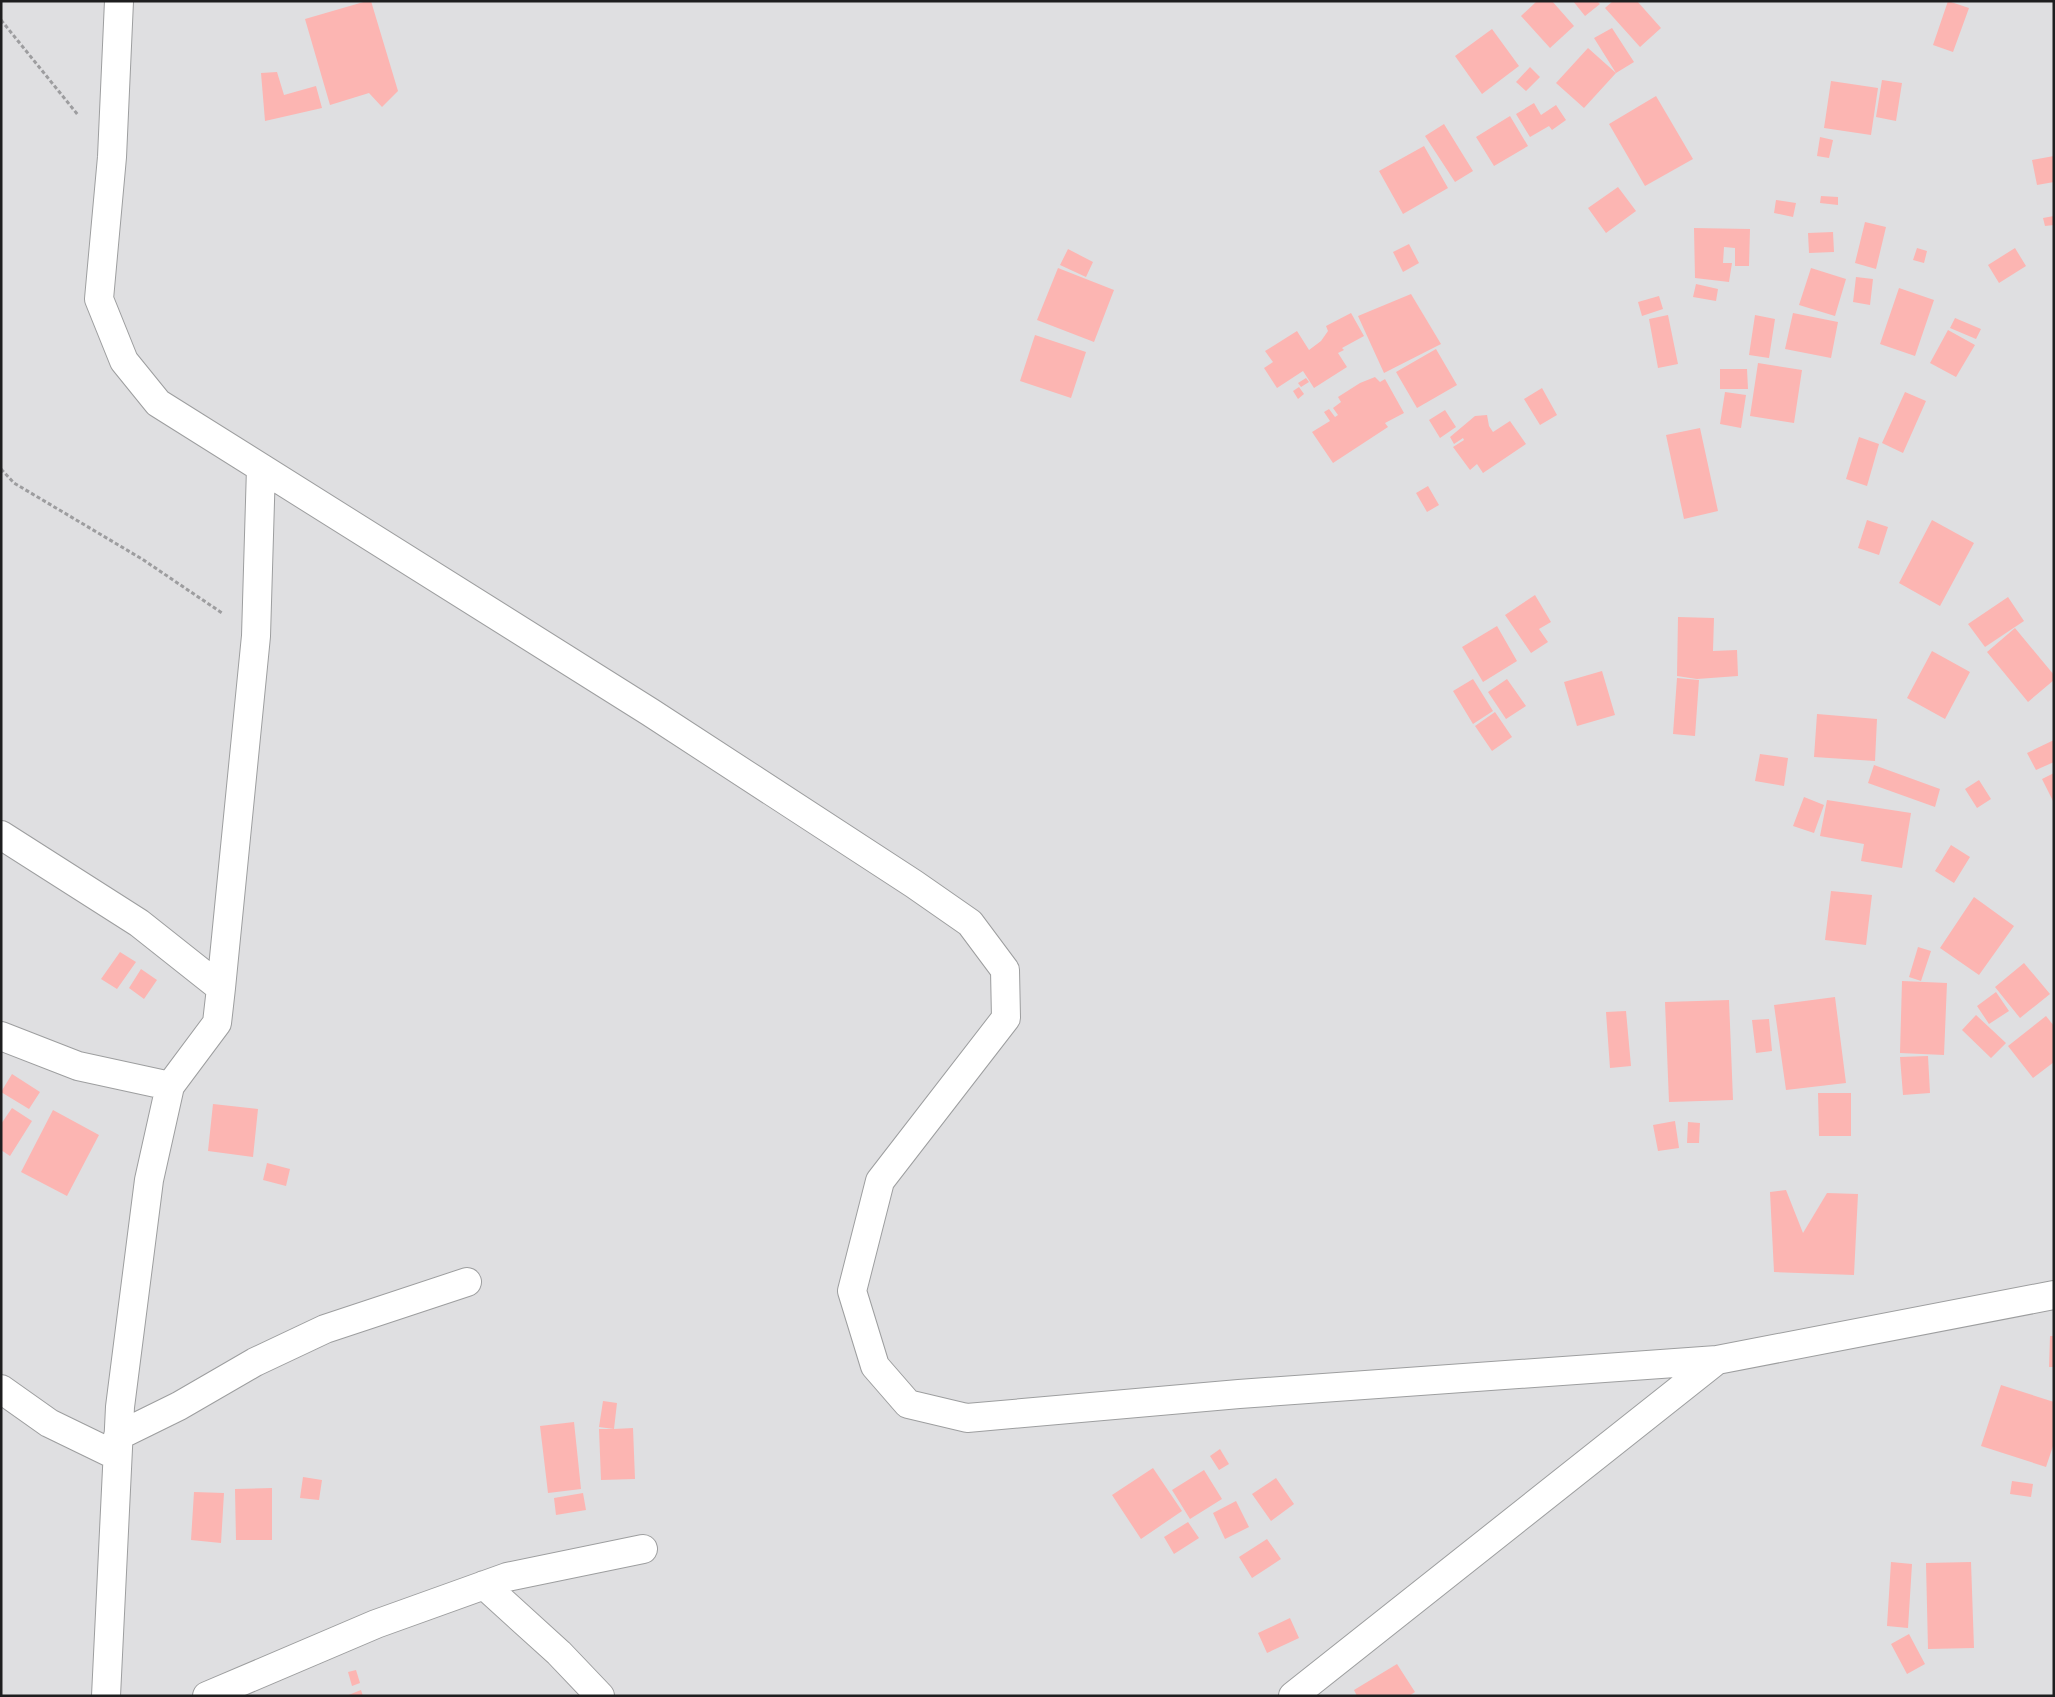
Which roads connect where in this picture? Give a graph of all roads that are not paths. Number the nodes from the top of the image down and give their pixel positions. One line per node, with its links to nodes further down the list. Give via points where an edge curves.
1 (120, 1): 2 (street, via 112,157 99,298 124,361 158,403)
2 (261, 468): 4 (street, via 256,636); 9 (street, via 641,706 914,884 970,923 1005,970 1006,1018 880,1181 852,1290 875,1366 908,1404 967,1418 1239,1394)
3 (1, 835): 4 (street, via 139,923)
4 (222, 988): 6 (street, via 217,1023)
5 (1, 1036): 6 (street, via 78,1066)
6 (170, 1086): 11 (street, via 149,1180)
7 (467, 1282): 11 (street, via 325,1329 255,1362)
8 (2054, 1295): 9 (street)
9 (1717, 1360): 17 (street)
10 (1, 1389): 11 (street, via 49,1423)
11 (118, 1446): 14 (street)
12 (643, 1549): 13 (street, via 507,1577)
13 (484, 1585): 15 (street, via 376,1624); 16 (street, via 559,1653)
14 (106, 1696)
15 (206, 1696)
16 (600, 1696)
17 (1293, 1696)

